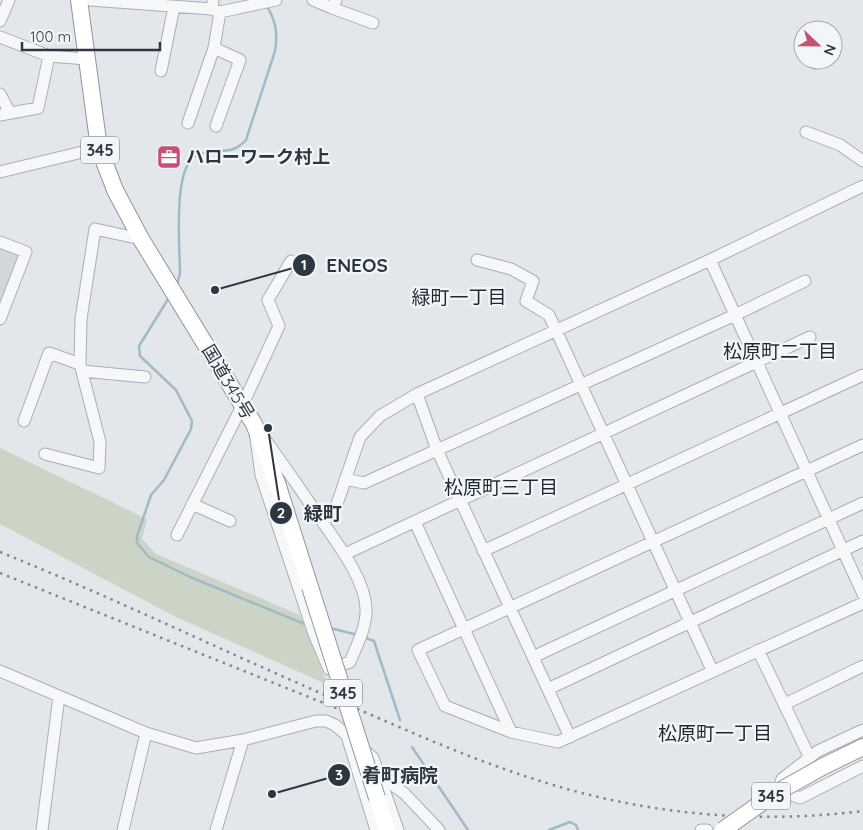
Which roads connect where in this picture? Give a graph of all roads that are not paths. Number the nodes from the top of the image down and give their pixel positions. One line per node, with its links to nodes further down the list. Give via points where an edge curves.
1 (9, 0): 9 (street)
2 (78, 0): 14 (highway, 国道345号 / 345)
3 (90, 0): 7 (street)
4 (276, 0): 8 (street)
5 (313, 0): 6 (street)
6 (334, 4): 10 (street)
7 (174, 6): 8 (street); 15 (street)
8 (215, 7): 12 (street)
9 (0, 21)
10 (373, 23)
11 (0, 37): 13 (street)
12 (214, 48): 18 (street); 19 (street, via 240,60)
13 (49, 56): 14 (street); 17 (street, via 38,108)
14 (87, 59): 21 (highway, 国道345号 / 345)
15 (160, 71)
16 (0, 94): 17 (street)
17 (5, 114)
18 (188, 123)
19 (216, 126)
20 (806, 132): 22 (street, via 840,145)
21 (99, 148): 23 (street); 25 (highway, 国道345号 / 345, via 122,205)
22 (863, 161)
23 (0, 172)
24 (863, 186): 28 (street)
25 (141, 239): 36 (street, via 95,229 81,319); 41 (highway, 国道345号 / 345)
26 (0, 242): 32 (street, via 26,252)
27 (477, 260): 33 (street, via 511,270 533,281 526,301 549,315)
28 (710, 260): 31 (street); 33 (street)
29 (290, 261): 41 (street, via 268,300 279,326)
30 (805, 281): 31 (street)
31 (735, 315): 35 (street); 39 (street)
32 (0, 319)
33 (555, 330): 39 (street); 40 (street)
34 (810, 337): 35 (street)
35 (757, 362): 42 (street); 45 (street)
36 (81, 368): 38 (street); 43 (street, via 49,353); 48 (street, via 100,442 99,468)
37 (863, 375): 42 (street)
38 (145, 377)
39 (580, 385): 45 (street); 47 (street)
40 (417, 394): 47 (street); 50 (street, via 380,416 360,437)
41 (243, 404): 44 (highway, 国道345号 / 345); 54 (street)
42 (780, 412): 49 (street); 51 (street)
43 (24, 422)
44 (254, 424): 58 (street); 64 (street, via 262,475 314,634 329,669 350,662 363,629 366,608 363,591); 93 (highway, 国道345号 / 345, bridge, via 277,483)
45 (603, 434): 51 (street); 52 (street)
46 (863, 445): 49 (street)
47 (437, 450): 50 (street, via 364,484); 52 (street)
48 (45, 454)
49 (806, 470): 55 (street); 61 (street)
50 (345, 479): 58 (street, via 336,507)
51 (627, 486): 61 (street); 63 (street)
52 (461, 500): 57 (street); 63 (street)
53 (863, 503): 55 (street)
54 (192, 504): 56 (street); 59 (street)
55 (829, 519): 62 (street); 65 (street)
56 (230, 521)
57 (415, 522): 64 (street); 70 (street)
58 (323, 523): 64 (street)
59 (177, 535)
60 (863, 541): 62 (street)
61 (653, 542): 65 (street); 68 (street)
62 (843, 550): 66 (street); 69 (street)
63 (484, 551): 68 (street)
64 (345, 554)
65 (675, 591): 69 (street); 72 (street)
66 (863, 594)
67 (863, 603): 71 (street)
68 (510, 607): 70 (street); 72 (street)
69 (690, 622): 74 (street); 76 (street)
70 (464, 628): 80 (street); 80 (street, via 418,650 445,706)
71 (758, 650): 74 (street); 78 (street)
72 (533, 657): 76 (street)
73 (863, 666): 78 (street)
74 (712, 670): 83 (street)
75 (0, 671): 77 (street)
76 (548, 689): 83 (street)
77 (59, 696): 81 (street); 89 (street)
78 (785, 704): 86 (street)
79 (863, 730): 86 (street)
80 (511, 732): 83 (street, via 558,742)
81 (146, 733): 84 (street, via 196,748); 90 (street)
82 (346, 734): 84 (street, via 336,725 316,721); 88 (street, via 373,758); 92 (street)
83 (570, 737)
84 (243, 740): 91 (street)
85 (863, 747): 86 (highway, 345)
86 (815, 762): 87 (street, via 782,778 781,782 792,797 800,798); 98 (highway, 345, bridge)
87 (863, 766)
88 (381, 778): 94 (street); 95 (street, via 404,793)
89 (42, 830)
90 (123, 830)
91 (216, 830)
92 (376, 830)
93 (387, 830)
94 (398, 830)
95 (440, 830)
96 (701, 830): 97 (street)
97 (707, 830)
98 (723, 830)

